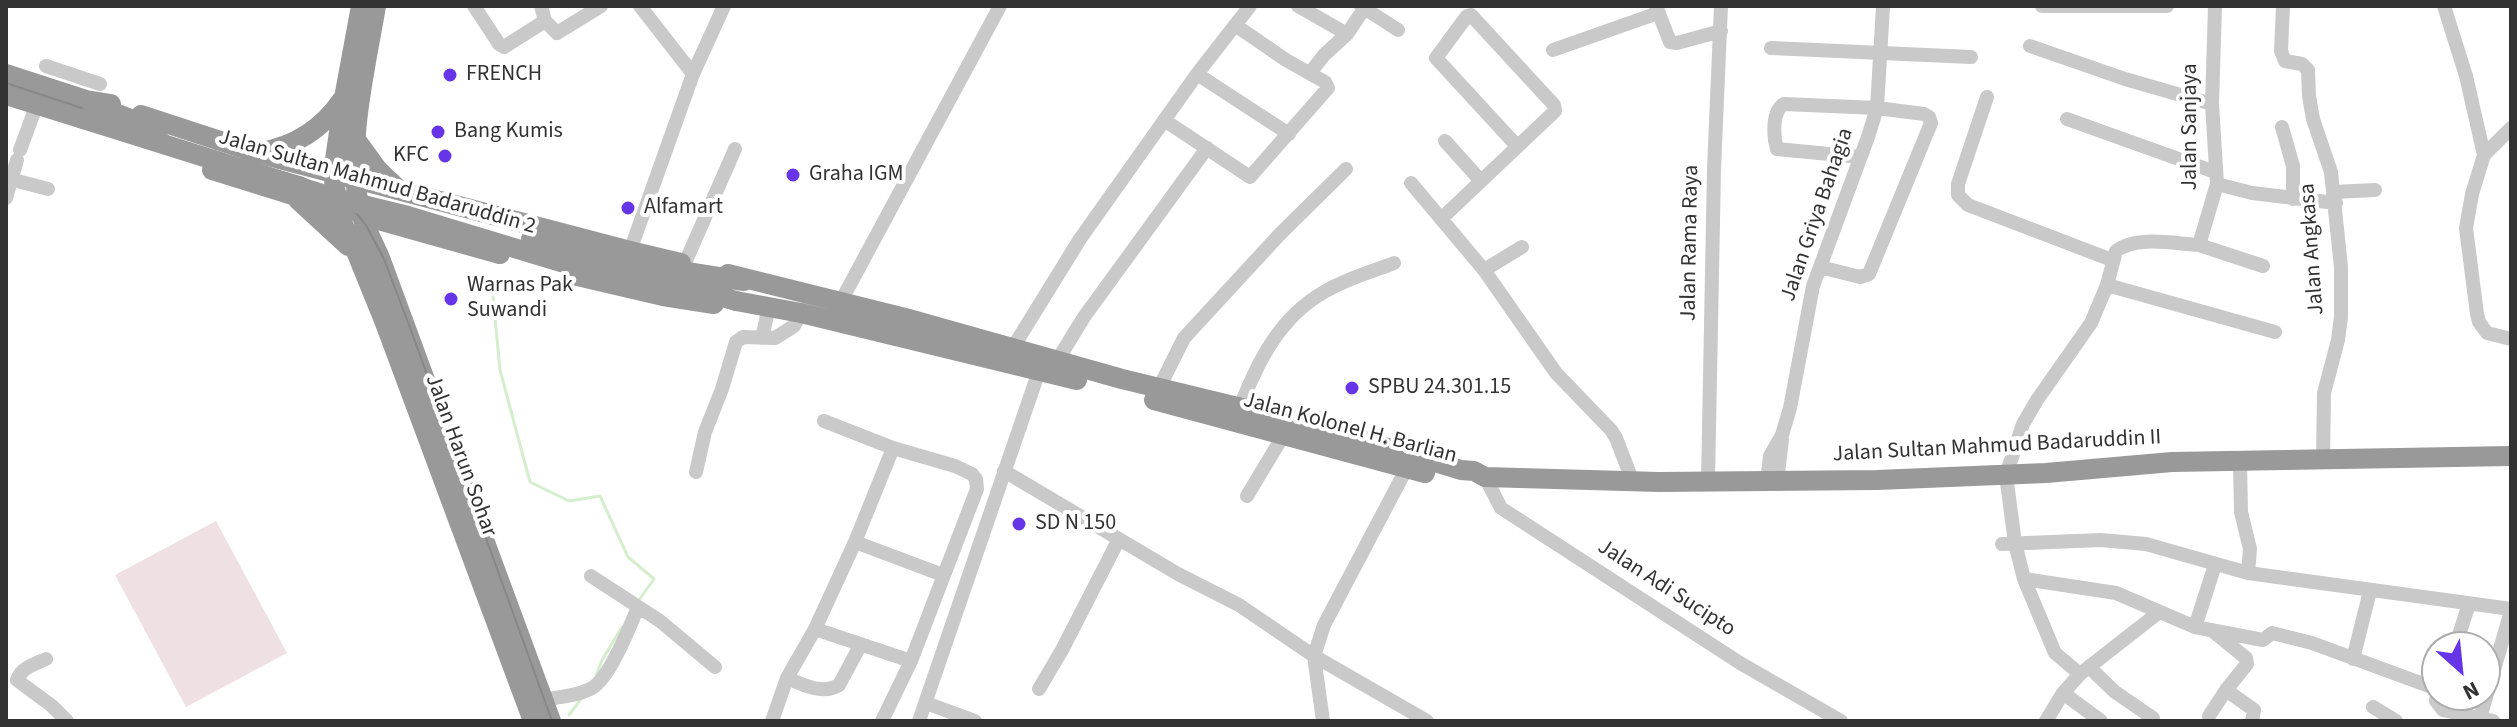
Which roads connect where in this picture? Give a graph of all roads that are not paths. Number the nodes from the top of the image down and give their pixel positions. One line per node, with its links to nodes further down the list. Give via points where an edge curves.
1 (361, 6): 37 (highway)
2 (376, 6): 47 (highway)
3 (474, 6): 20 (street, via 504,47)
4 (601, 6): 20 (street, via 557,33)
5 (640, 6): 33 (street)
6 (724, 6): 33 (street)
7 (1000, 6): 88 (street)
8 (1250, 6): 21 (street)
9 (1298, 6): 24 (street)
10 (1721, 6): 23 (street, Jalan Rama Raya)
11 (1883, 6): 28 (street, Jalan Griya Bahagia)
12 (2042, 6): 13 (street)
13 (2075, 6): 14 (street)
14 (2167, 6)
15 (2215, 6): 40 (street, Jalan Sanjaya)
16 (2283, 6): 69 (street, Jalan Angkasa, via 2283,58 2308,70 2313,119)
17 (2444, 6): 53 (street)
18 (1364, 7): 22 (street); 24 (street)
19 (1657, 9): 23 (street, via 1670,42); 27 (street)
20 (543, 13)
21 (1235, 25): 31 (street); 34 (street)
22 (1398, 30)
23 (1721, 31): 110 (street, Jalan Rama Raya)
24 (1347, 34): 31 (street)
25 (2030, 46): 40 (street)
26 (1771, 48): 28 (street)
27 (1553, 50)
28 (1880, 54): 29 (street); 41 (street, Jalan Griya Bahagia)
29 (1971, 57)
30 (46, 66): 38 (street)
31 (1310, 73): 46 (street, via 1328,88)
32 (6, 74): 38 (highway)
33 (693, 74): 76 (street)
34 (1197, 74): 43 (street); 46 (street)
35 (6, 95): 39 (highway, Jalan Sultan Mahmud Badaruddin 2)
36 (1987, 97): 79 (street, via 1958,195 1968,205)
37 (344, 98): 52 (highway, via 306,137); 57 (highway)
38 (85, 100): 39 (highway, Jalan Sultan Mahmud Badaruddin 2); 52 (highway); 66 (highway, via 88,128 103,135); 85 (highway, Jalan Sultan Mahmud Badaruddin 2, bridge, via 153,128 391,202 582,253); 87 (highway, Jalan Sultan Mahmud Badaruddin 2, bridge, via 335,198 587,270)
39 (37, 104): 60 (street)
40 (2212, 104): 59 (street, Jalan Sanjaya)
41 (1877, 108): 54 (street, Jalan Griya Bahagia); 54 (street, via 1784,104 1776,111 1775,147 1780,150); 83 (street, via 1924,114 1931,123 1869,274 1860,277)
42 (2067, 119): 59 (street)
43 (1164, 120): 50 (street); 94 (street, via 1080,239)
44 (2282, 127): 70 (street, via 2293,166)
45 (2511, 128): 53 (street)
46 (1289, 134): 50 (street, via 1250,177)
47 (357, 141): 58 (highway); 64 (highway)
48 (1445, 141): 61 (street)
49 (1517, 146): 49 (street, via 1555,111 1554,105 1467,16 1436,58); 61 (street)
50 (1207, 148): 95 (street)
51 (735, 149): 80 (street)
52 (257, 153): 55 (highway)
53 (2484, 155): 93 (street, via 2466,228 2477,314 2487,333)
54 (1860, 157): 83 (street, Jalan Griya Bahagia)
55 (303, 165): 57 (highway); 66 (highway, via 306,185)
56 (1346, 169): 96 (street, via 1184,338)
57 (333, 173): 58 (highway); 71 (highway)
58 (354, 178): 64 (highway); 71 (highway)
59 (2216, 178): 70 (street, via 2252,193); 74 (street, Jalan Sanjaya)
60 (9, 179): 63 (street); 67 (street)
61 (1481, 181): 72 (street)
62 (1411, 183): 72 (street)
63 (48, 189)
64 (399, 189): 68 (highway)
65 (2375, 190): 69 (street)
66 (293, 196): 71 (highway); 77 (highway)
67 (6, 198)
68 (428, 198): 73 (highway); 76 (highway)
69 (2335, 198): 70 (street); 104 (street, Jalan Angkasa, via 2341,317 2324,393)
70 (2293, 199)
71 (349, 208): 73 (highway); 77 (highway, Jalan Harun Sohar, via 342,223); 78 (highway, Jalan Harun Sohar)
72 (1441, 219): 84 (street)
73 (414, 229): 78 (highway, via 388,237); 87 (highway, via 615,286 716,304)
74 (2199, 245): 79 (street, via 2128,244); 82 (street)
75 (1522, 247): 84 (street)
76 (630, 251): 80 (highway)
77 (357, 254): 131 (highway, Jalan Harun Sohar)
78 (380, 258): 131 (highway, Jalan Harun Sohar)
79 (2112, 260): 86 (street)
80 (685, 263): 85 (highway)
81 (1394, 263): 97 (street, via 1323,292 1293,313 1262,358)
82 (2263, 266)
83 (1820, 267): 111 (street, Jalan Griya Bahagia, via 1790,408 1770,456)
84 (1484, 270): 112 (street, via 1548,363 1616,438)
85 (746, 281): 88 (highway, Jalan Kolonel H. Barlian)
86 (2107, 285): 91 (street); 108 (street, via 2091,323 2023,424)
87 (737, 302): 89 (highway, Jalan Kolonel H. Barlian)
88 (840, 303): 94 (highway, Jalan Kolonel H. Barlian)
89 (769, 307): 90 (highway, Jalan Kolonel H. Barlian); 92 (street)
90 (801, 313): 92 (street, via 791,329); 95 (highway, Jalan Kolonel H. Barlian)
91 (2275, 332)
92 (762, 338): 107 (street, via 736,342)
93 (2511, 339)
94 (1012, 349): 95 (highway, Jalan Kolonel H. Barlian)
95 (1048, 366): 96 (highway, Jalan Kolonel H. Barlian); 99 (highway, Jalan Kolonel H. Barlian); 106 (street)
96 (1159, 388): 97 (highway, Jalan Kolonel H. Barlian)
97 (1240, 407): 101 (highway, Jalan Kolonel H. Barlian)
98 (824, 421): 100 (street)
99 (1283, 436): 101 (highway, Jalan Kolonel H. Barlian); 113 (street)
100 (893, 448): 115 (street); 119 (street, via 955,466 976,479 977,489)
101 (1367, 449): 103 (highway, Jalan Kolonel H. Barlian)
102 (2511, 456): 104 (highway, Jalan Sultan Mahmud Badaruddin II)
103 (1410, 460): 109 (highway, Jalan Kolonel H. Barlian, via 1458,483); 133 (street, via 1324,625)
104 (2323, 460): 105 (highway, Jalan Sultan Mahmud Badaruddin II)
105 (2240, 461): 108 (highway, Jalan Sultan Mahmud Badaruddin II); 118 (street)
106 (1004, 471): 114 (street); 145 (street)
107 (696, 472)
108 (2006, 475): 111 (highway, Jalan Sultan Mahmud Badaruddin II); 116 (street)
109 (1485, 477): 112 (highway, Jalan Sultan Mahmud Badaruddin II); 160 (street, Jalan Adi Sucipto, via 1501,508 1740,663)
110 (1708, 481): 111 (highway, Jalan Sultan Mahmud Badaruddin II); 112 (highway, Jalan Sultan Mahmud Badaruddin II)
111 (1772, 481)
112 (1633, 482)
113 (1247, 496)
114 (1119, 539): 133 (street, via 1239,605); 141 (street)
115 (855, 542): 119 (street); 128 (street)
116 (2009, 544): 117 (street, via 2146,544); 121 (street)
117 (2215, 565): 118 (street); 127 (street)
118 (2248, 573): 122 (street)
119 (943, 575): 136 (street)
120 (591, 576): 124 (street)
121 (2024, 579): 126 (street, via 2116,593); 138 (street, via 2055,653)
122 (2370, 591): 123 (street); 135 (street)
123 (2469, 604): 125 (street); 129 (street)
124 (637, 606): 137 (street); 144 (street, via 624,641 591,689)
125 (2511, 610): 150 (street)
126 (2158, 613): 127 (street); 138 (street)
127 (2195, 627): 130 (street)
128 (815, 629): 132 (street); 139 (street)
129 (2460, 631)
130 (2214, 632): 135 (street, via 2263,640 2272,633); 142 (street, via 2247,662)
131 (512, 642): 144 (highway, Jalan Harun Sohar); 152 (highway, Jalan Harun Sohar)
132 (861, 644): 136 (street); 139 (street, via 833,689)
133 (1314, 656): 158 (street); 159 (street)
134 (46, 659): 151 (street, via 25,669 17,680)
135 (2353, 659): 140 (street)
136 (911, 661): 155 (street)
137 (715, 667)
138 (2084, 671): 143 (street); 149 (street)
139 (787, 678): 154 (street)
140 (2421, 686)
141 (1039, 689)
142 (2226, 690): 148 (street); 163 (street, via 2254,710)
143 (2063, 693): 161 (street); 162 (street)
144 (543, 700): 153 (highway, Jalan Harun Sohar)
145 (926, 703): 156 (street); 157 (street)
146 (2373, 707): 164 (street)
147 (2442, 715): 150 (street)
148 (2209, 716)
149 (2153, 718)
150 (2487, 719)
151 (68, 721)
152 (533, 721)
153 (551, 721)
154 (772, 721)
155 (882, 721)
156 (919, 721)
157 (975, 721)
158 (1323, 721)
159 (1427, 721)
160 (1841, 721)
161 (2046, 721)
162 (2101, 721)
163 (2252, 721)
164 (2396, 721)

